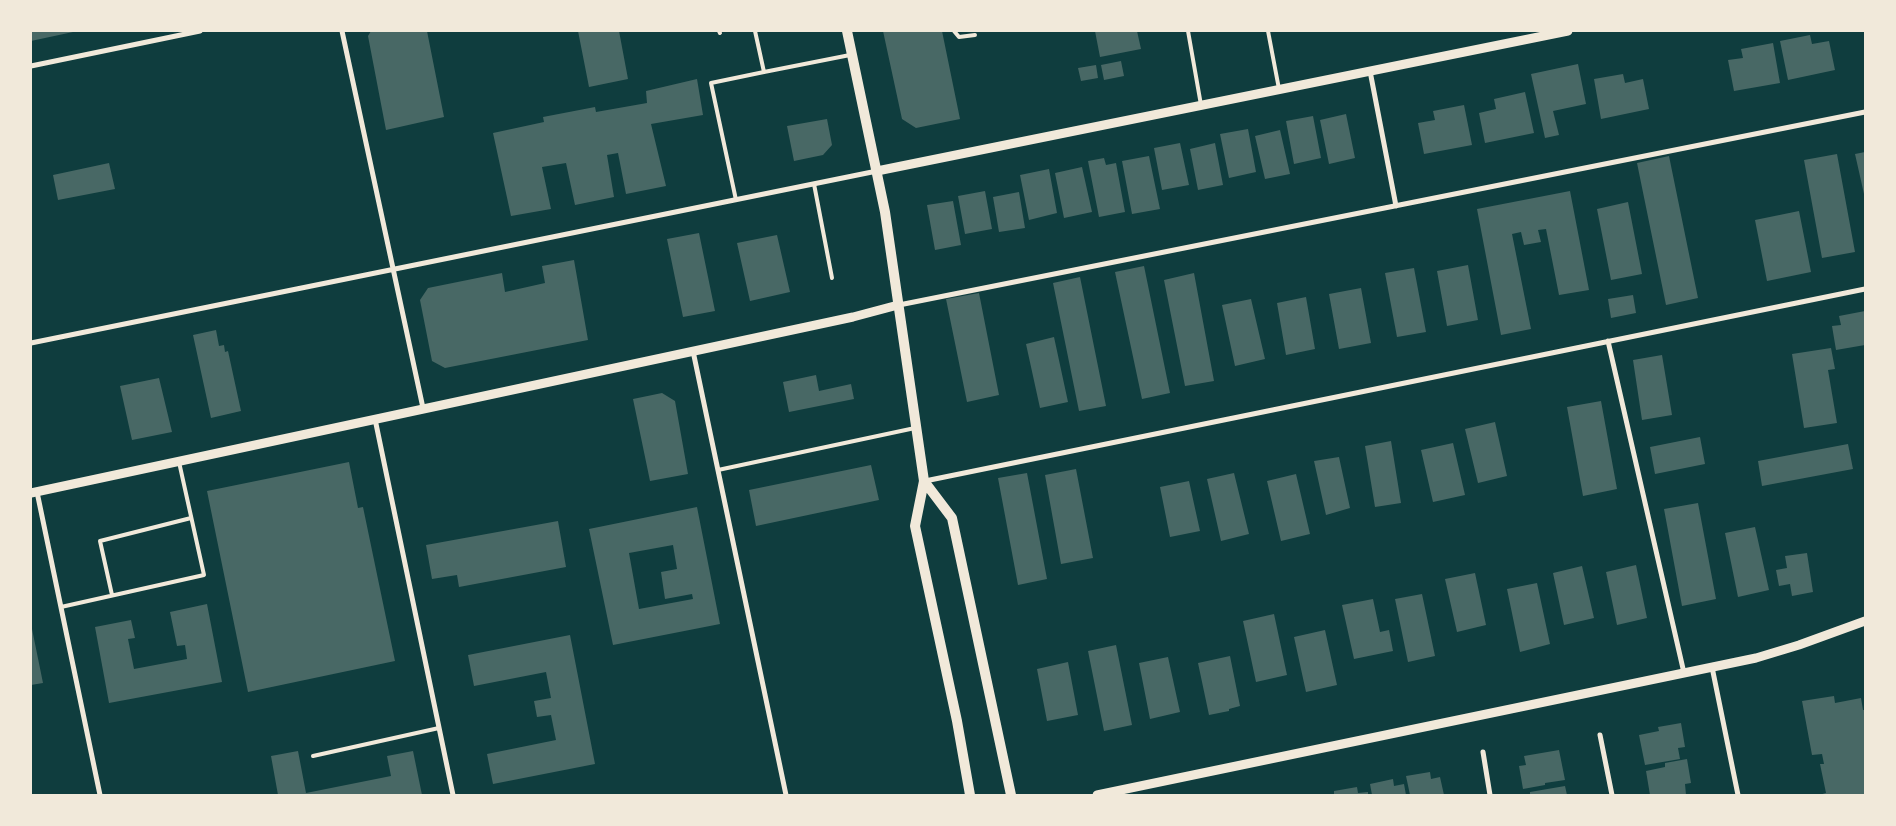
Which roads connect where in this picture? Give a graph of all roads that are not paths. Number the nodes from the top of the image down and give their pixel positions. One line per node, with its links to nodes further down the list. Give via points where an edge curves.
1 (200, 31): 11 (street)
2 (342, 31): 21 (street)
3 (755, 31): 13 (lane)
4 (847, 31): 10 (main road)
5 (954, 31): 9 (lane, via 959,37)
6 (1188, 31): 15 (lane)
7 (1268, 31): 14 (lane)
8 (1568, 31): 12 (street)
9 (975, 35)
10 (852, 54): 13 (lane); 17 (main road)
11 (31, 66)
12 (1370, 70): 14 (street); 20 (street)
13 (764, 72): 19 (lane, via 711,83)
14 (1278, 89): 15 (street)
15 (1201, 105): 17 (street)
16 (1865, 112): 20 (street)
17 (877, 171): 18 (street); 24 (main road, via 886,212)
18 (814, 184): 19 (street); 22 (lane)
19 (736, 200): 21 (street)
20 (1396, 206): 24 (street)
21 (393, 269): 26 (street); 28 (street)
22 (832, 278)
23 (1865, 290): 25 (street)
24 (898, 305): 27 (street); 30 (main road)
25 (1608, 341): 33 (street); 40 (street)
26 (31, 343)
27 (693, 351): 28 (street); 32 (street)
28 (423, 408): 29 (street)
29 (375, 418): 31 (street); 41 (street)
30 (915, 428): 32 (lane); 33 (main road)
31 (179, 461): 34 (street); 35 (lane)
32 (718, 470): 47 (street)
33 (924, 481): 48 (main road, via 915,526); 49 (main road, via 952,518)
34 (34, 492): 37 (street)
35 (192, 518): 36 (lane, via 100,541); 36 (lane, via 204,576)
36 (112, 596): 37 (lane)
37 (61, 607): 45 (street)
38 (1865, 621): 39 (street, via 1777,652)
39 (1712, 667): 40 (street); 53 (street)
40 (1684, 673): 50 (street)
41 (439, 728): 44 (lane); 46 (street)
42 (1600, 735): 52 (street)
43 (1483, 752): 51 (street)
44 (313, 756)
45 (100, 795)
46 (453, 795)
47 (786, 795)
48 (970, 795)
49 (1011, 795)
50 (1098, 795)
51 (1490, 795)
52 (1612, 795)
53 (1738, 795)

